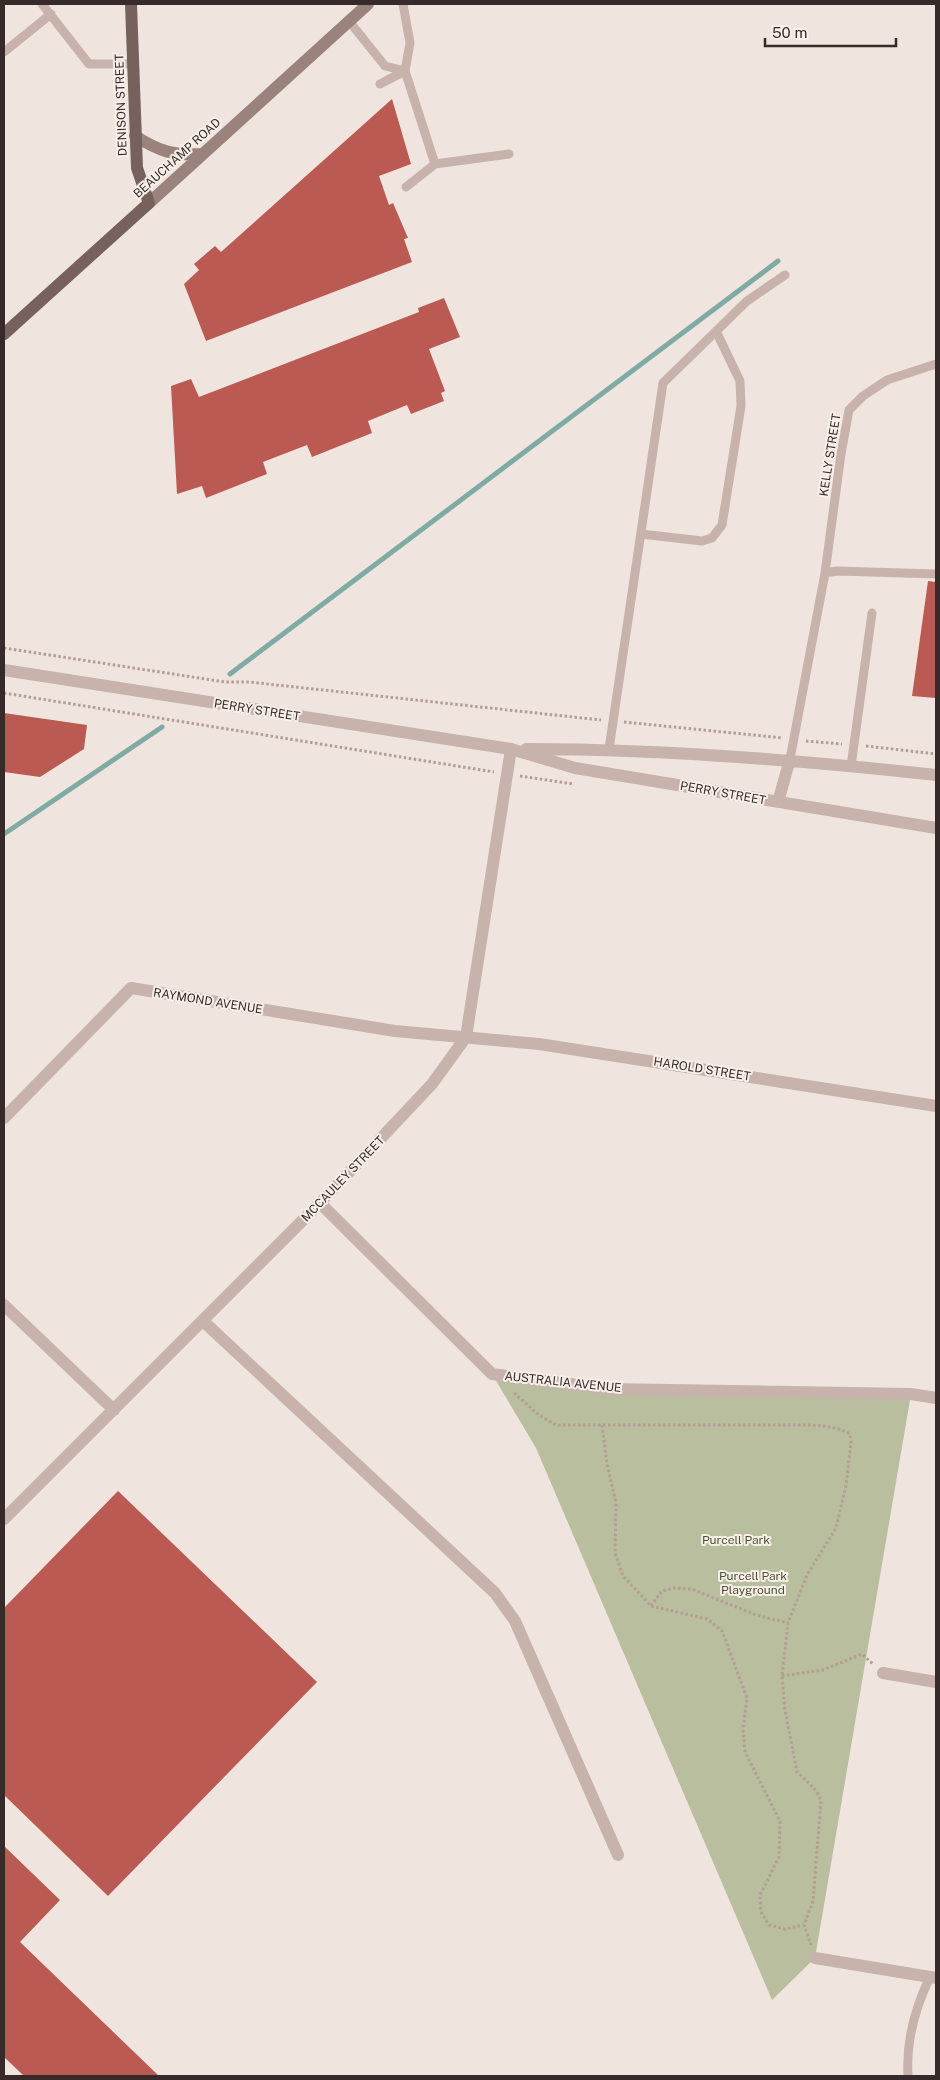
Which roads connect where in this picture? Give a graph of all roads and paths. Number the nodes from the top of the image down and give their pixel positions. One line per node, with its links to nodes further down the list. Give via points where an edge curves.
1 (42, 4): 5 (lane)
2 (131, 4): 8 (main road, DENISON STREET)
3 (368, 4): 6 (main road, BEAUCHAMP ROAD)
4 (403, 4): 9 (lane, via 410,44)
5 (51, 14): 7 (lane); 8 (lane, via 89,64)
6 (349, 21): 9 (lane, via 385,66); 12 (main road, BEAUCHAMP ROAD)
7 (4, 52)
8 (133, 64): 11 (main road, DENISON STREET)
9 (404, 71): 10 (lane); 14 (lane)
10 (380, 84)
11 (136, 136): 12 (main road, via 164,152); 16 (main road, DENISON STREET, via 137,168)
12 (202, 154): 16 (main road, BEAUCHAMP ROAD)
13 (509, 154): 14 (lane)
14 (435, 164): 15 (lane)
15 (406, 186)
16 (149, 203): 19 (main road, BEAUCHAMP ROAD)
17 (785, 275): 18 (lane, via 747,301)
18 (716, 331): 21 (lane, via 663,383); 21 (lane, via 740,381 741,406 722,525 712,538 702,541)
19 (4, 334)
20 (936, 364): 22 (lane, KELLY STREET, via 887,380 849,410)
21 (641, 534): 28 (lane)
22 (825, 573): 23 (lane); 29 (lane, KELLY STREET)
23 (936, 574)
24 (872, 614): 30 (lane)
25 (4, 648): 28 (path, via 225,682)
26 (4, 670): 31 (street, PERRY STREET)
27 (4, 693): 36 (path)
28 (613, 721): 29 (path); 32 (lane)
29 (794, 739): 30 (path); 34 (lane, KELLY STREET)
30 (854, 745): 33 (path); 35 (lane)
31 (511, 749): 32 (street, PERRY STREET); 36 (street, MCCAULEY STREET); 39 (street, PERRY STREET, via 576,768)
32 (610, 749): 34 (street, PERRY STREET)
33 (936, 754)
34 (790, 759): 35 (street, PERRY STREET); 39 (street)
35 (851, 766): 37 (street, PERRY STREET)
36 (507, 774): 38 (path); 41 (street, MCCAULEY STREET)
37 (936, 775)
38 (576, 785)
39 (778, 802): 40 (street, PERRY STREET)
40 (936, 828)
41 (466, 1037): 42 (street, HAROLD STREET, via 539,1044); 43 (street, RAYMOND AVENUE, via 395,1031 131,988); 44 (street, MCCAULEY STREET, via 432,1084)
42 (936, 1106)
43 (4, 1118)
44 (320, 1203): 46 (street, MCCAULEY STREET); 48 (street, AUSTRALIA AVENUE, via 492,1374 607,1389 911,1394)
45 (4, 1305): 49 (street)
46 (202, 1321): 49 (street, MCCAULEY STREET); 57 (street, via 495,1593 515,1621)
47 (512, 1392): 50 (path, via 556,1425)
48 (936, 1398)
49 (114, 1410): 51 (street, MCCAULEY STREET)
50 (602, 1425): 52 (path, via 616,1503 615,1553 623,1576); 53 (path, via 807,1425 828,1426 850,1434 846,1484 836,1528 807,1575)
51 (4, 1519)
52 (651, 1606): 53 (path, via 662,1592 674,1588 692,1590 756,1615); 58 (path, via 707,1619 722,1631 747,1698 743,1729 745,1752 780,1821 779,1857 760,1895 761,1912 768,1925 785,1929)
53 (788, 1623): 55 (path)
54 (883, 1673): 55 (path, via 862,1654 823,1670); 56 (street)
55 (782, 1676): 58 (path, via 797,1772 821,1800 814,1901)
56 (936, 1682)
57 (618, 1855)
58 (804, 1926): 59 (path)
59 (815, 1958): 60 (street)
60 (933, 1978): 61 (lane, via 918,2002 909,2044)
61 (908, 2076)

